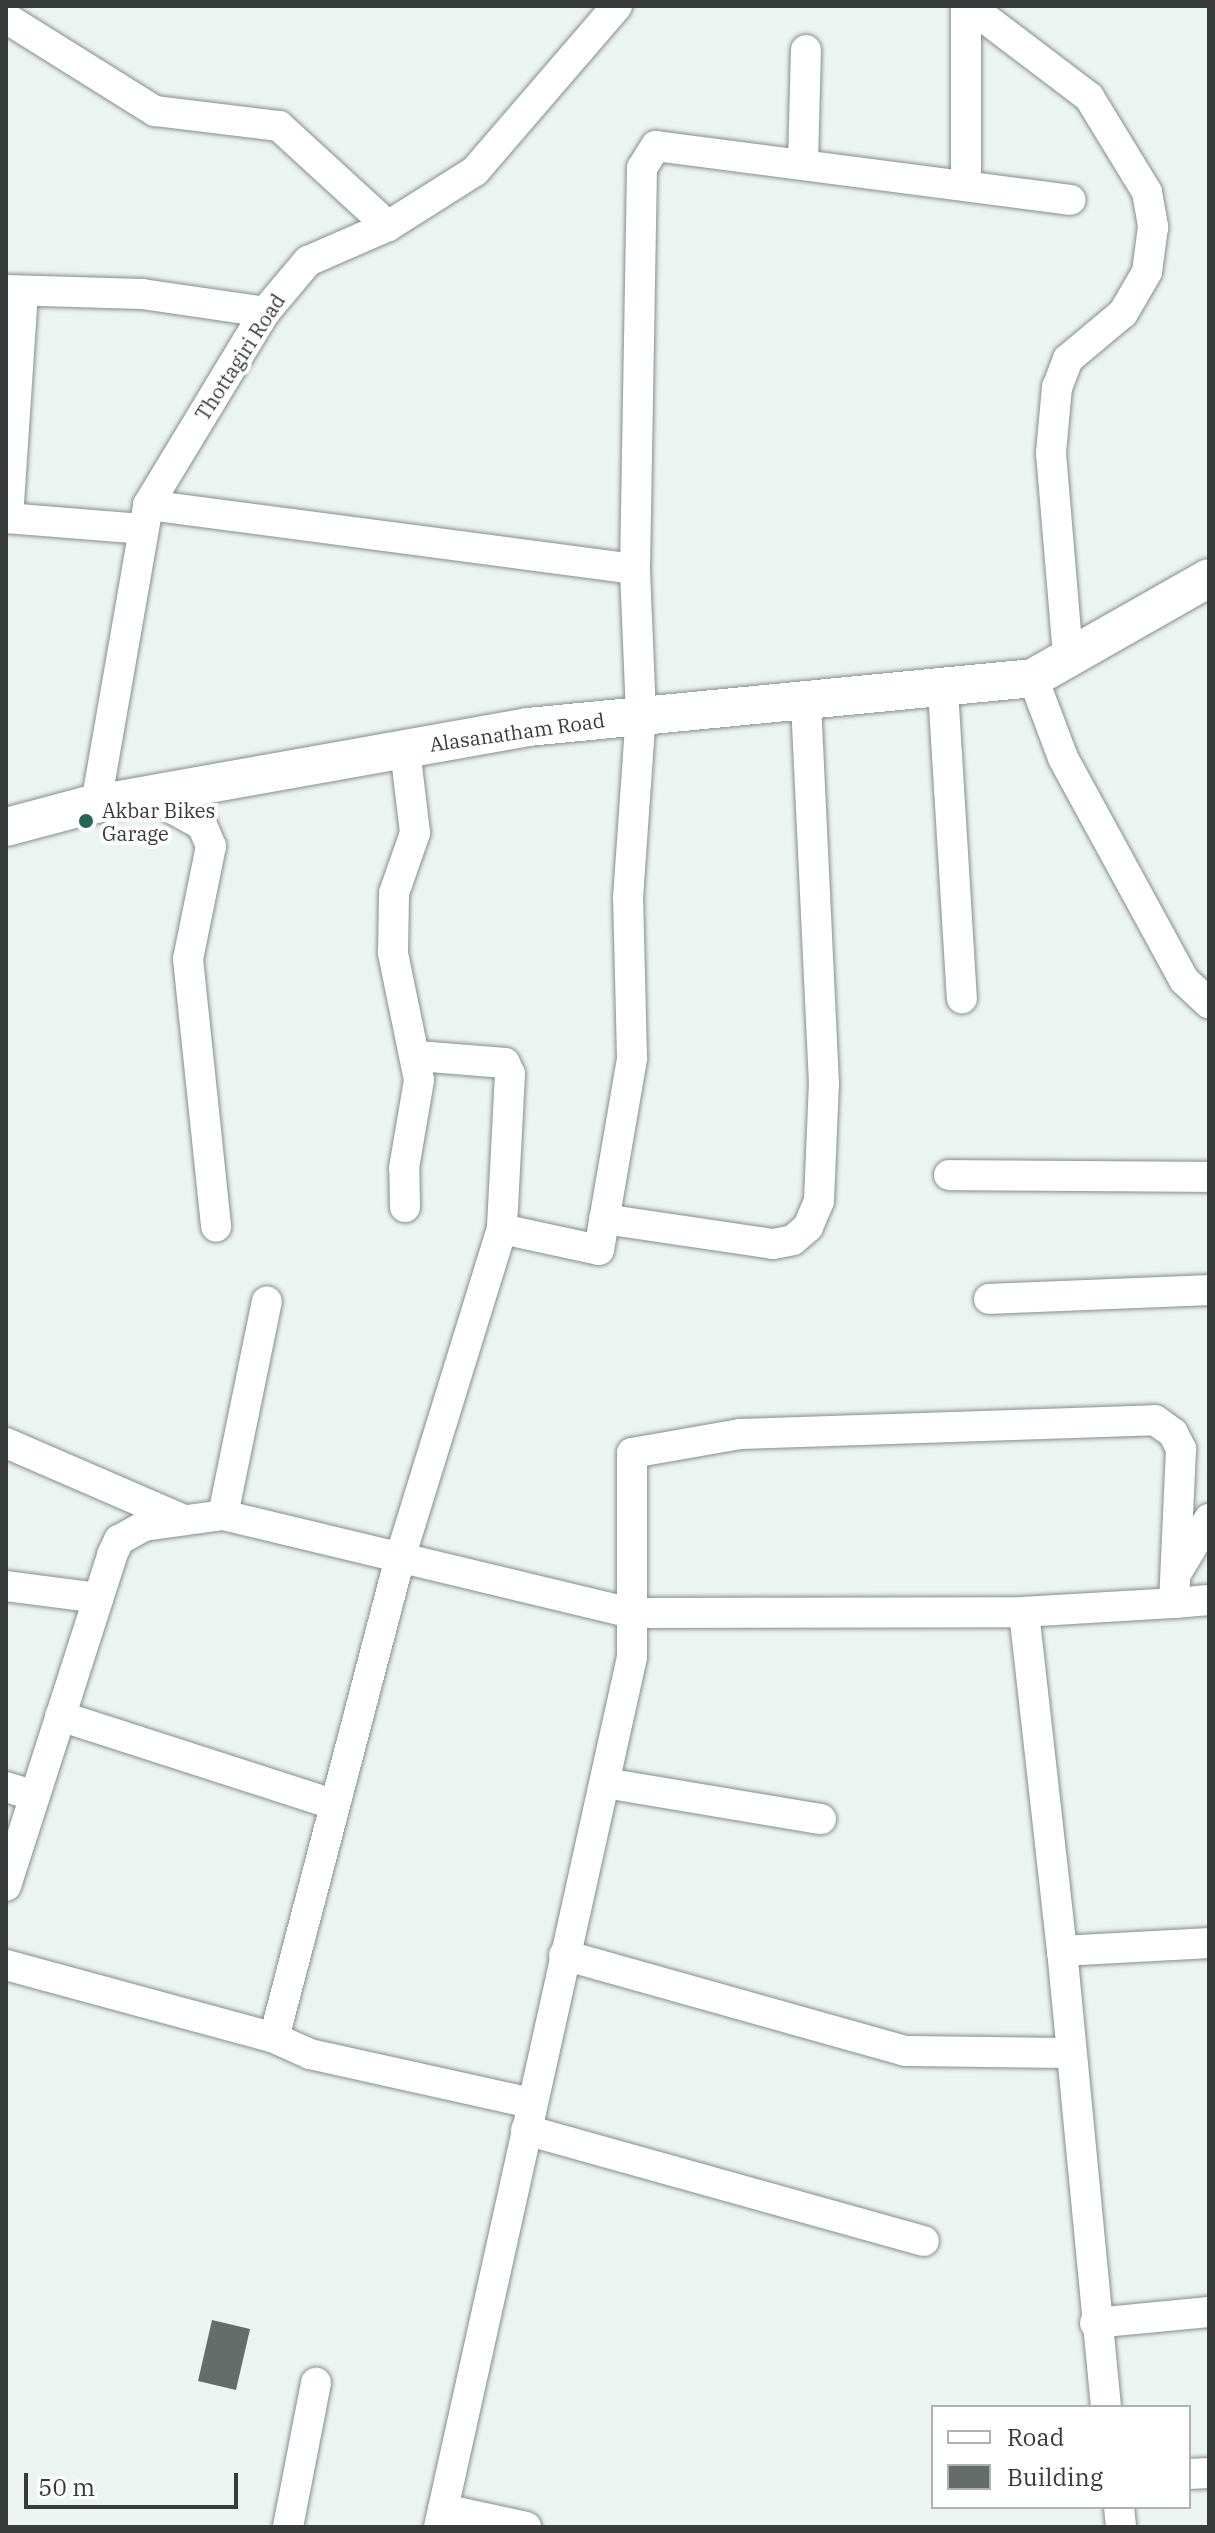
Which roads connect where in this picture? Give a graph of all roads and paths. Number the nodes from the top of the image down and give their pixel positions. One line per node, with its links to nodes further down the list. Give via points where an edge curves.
1 (617, 6): 8 (street, Thottagiri Road, via 475,171)
2 (967, 6): 6 (street); 15 (street, via 1089,97 1147,192 1153,227 1147,272 1123,313 1068,359 1057,387 1051,453)
3 (6, 18): 8 (street, via 155,111 279,126)
4 (806, 50): 5 (street)
5 (803, 163): 6 (street); 13 (street, via 656,146 642,168)
6 (966, 184): 7 (street)
7 (1070, 200)
8 (388, 226): 10 (street, Thottagiri Road, via 308,261)
9 (14, 290): 10 (street, via 142,294); 12 (street)
10 (265, 312): 11 (street, Thottagiri Road)
11 (145, 517): 12 (street); 13 (street); 22 (street, Thottagiri Road)
12 (7, 518)
13 (635, 569): 19 (street)
14 (1209, 578): 15 (main road)
15 (1068, 657): 16 (main road)
16 (1033, 678): 17 (main road, Alasanatham Road); 25 (street, via 1063,758 1184,980)
17 (943, 690): 18 (main road, Alasanatham Road); 24 (street)
18 (806, 702): 19 (main road, Alasanatham Road); 30 (street, via 824,1084 819,1201 808,1227 793,1240 773,1244)
19 (641, 714): 20 (main road, Alasanatham Road); 30 (street, via 628,898 632,1058)
20 (405, 749): 21 (main road, Alasanatham Road); 26 (street, via 415,833 394,893 393,953 402,1013)
21 (167, 791): 22 (main road, Alasanatham Road); 31 (street, via 173,809 202,825 211,846 188,959)
22 (96, 804): 23 (main road, Alasanatham Road)
23 (6, 827)
24 (962, 998)
25 (1209, 1003)
26 (418, 1056): 29 (street); 32 (street, via 505,1063 510,1074)
27 (949, 1175): 28 (street)
28 (1209, 1177)
29 (405, 1207)
30 (604, 1219): 32 (street, via 599,1250)
31 (216, 1227)
32 (502, 1229): 40 (street)
33 (1209, 1290): 34 (street)
34 (989, 1299)
35 (267, 1301): 37 (street)
36 (6, 1443): 39 (street)
37 (223, 1515): 39 (street); 40 (street)
38 (1209, 1519): 42 (street)
39 (185, 1520): 43 (street, via 144,1526 119,1540)
40 (400, 1558): 46 (street); 50 (street)
41 (6, 1586): 43 (street)
42 (1174, 1589): 44 (street); 45 (street); 46 (street, via 1181,1449 1173,1433 1155,1420 740,1434 632,1453)
43 (98, 1598): 47 (street)
44 (1209, 1600)
45 (1024, 1612): 46 (street); 54 (street)
46 (632, 1613): 48 (street, via 632,1657)
47 (60, 1716): 49 (street); 50 (street)
48 (605, 1783): 51 (street); 55 (street)
49 (20, 1792): 52 (street)
50 (335, 1805): 57 (street)
51 (821, 1819)
52 (6, 1886)
53 (1209, 1943): 54 (street)
54 (1062, 1951): 58 (street)
55 (564, 1955): 58 (street, via 905,2051); 59 (street)
56 (6, 1965): 57 (street)
57 (274, 2038): 59 (street, via 310,2054)
58 (1070, 2053): 62 (street)
59 (529, 2116): 60 (street); 65 (street)
60 (924, 2241)
61 (1209, 2312): 62 (street)
62 (1095, 2323): 64 (street)
63 (316, 2383): 66 (street)
64 (1106, 2405)
65 (441, 2518): 67 (street)
66 (288, 2527)
67 (526, 2527)

